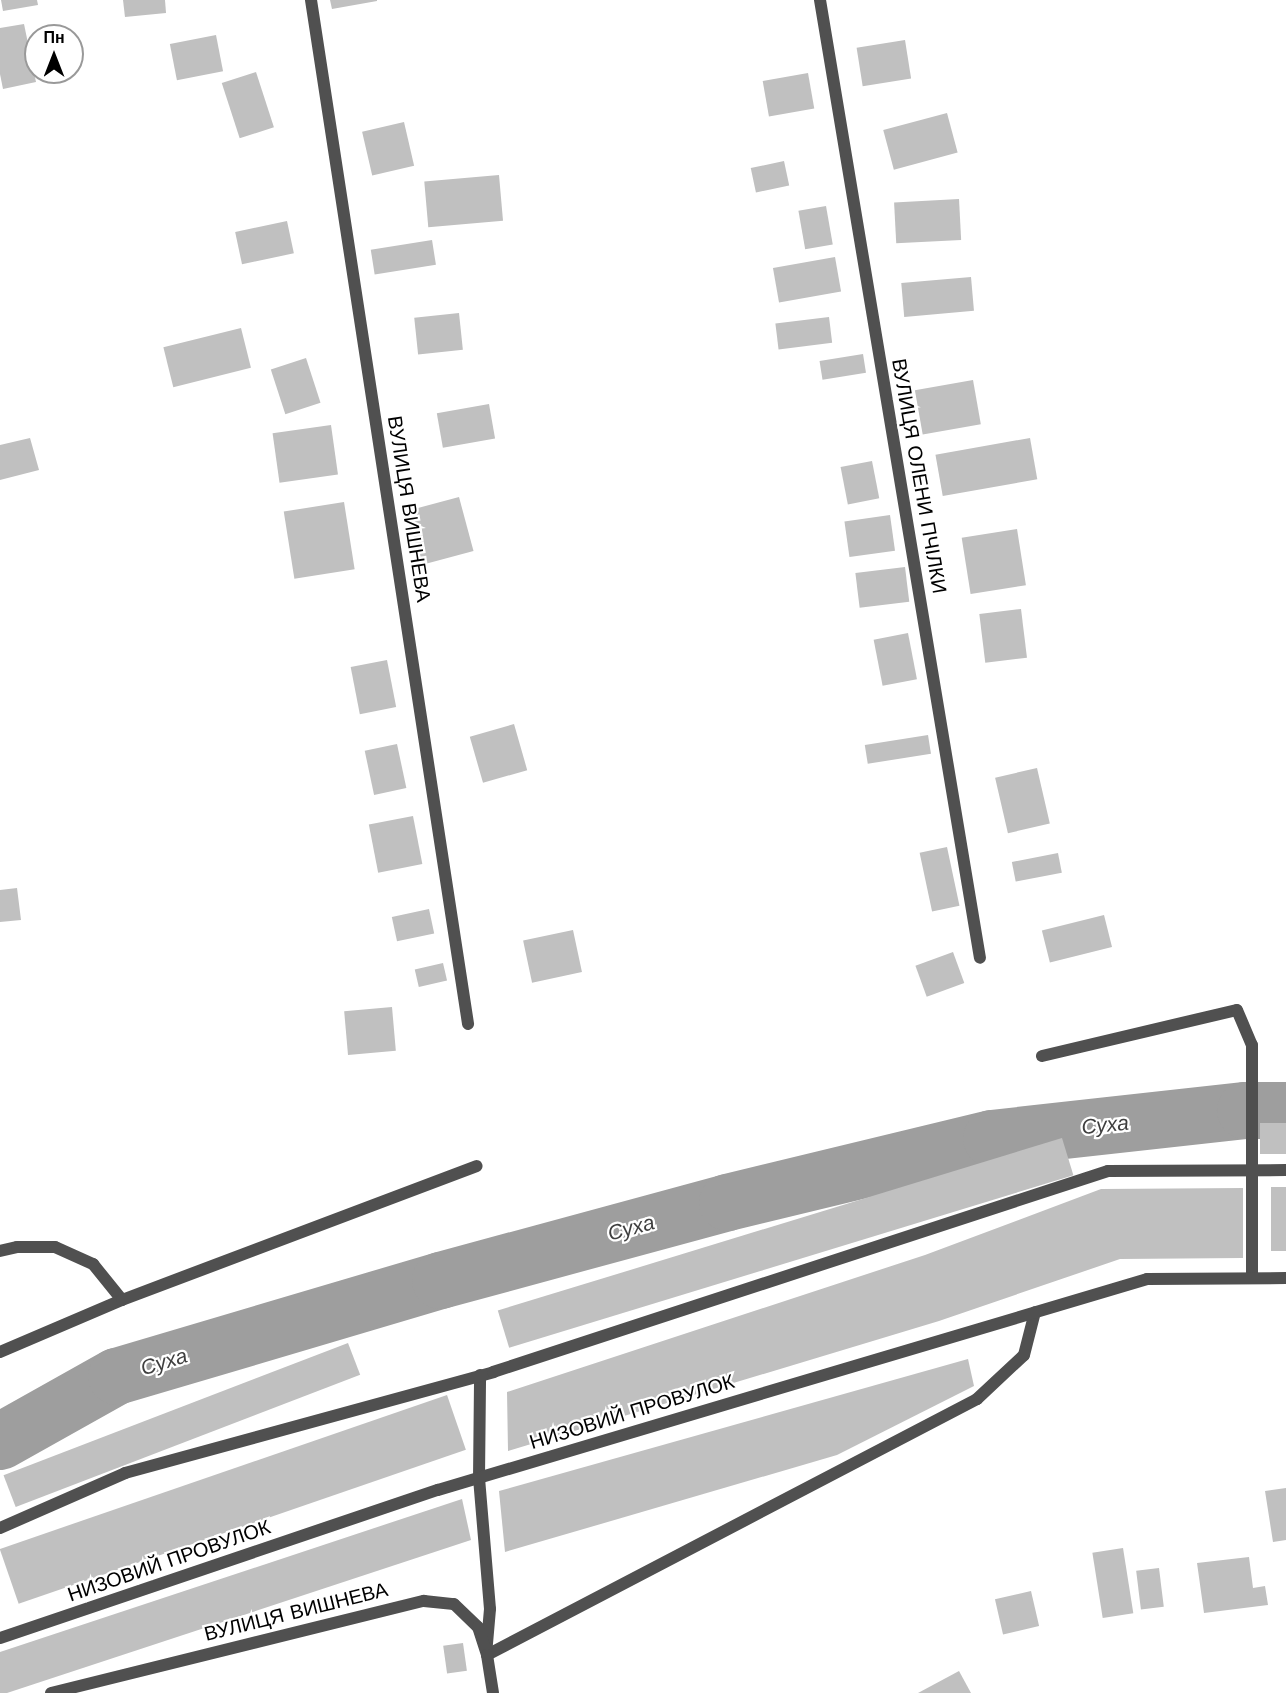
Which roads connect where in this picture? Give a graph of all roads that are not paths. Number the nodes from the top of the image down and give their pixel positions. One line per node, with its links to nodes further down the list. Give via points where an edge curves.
1 (311, 0): 4 (street, ВУЛИЦЯ ВИШНЕВА)
2 (820, 0): 3 (street, ВУЛИЦЯ ОЛЕНИ ПЧІЛКИ)
3 (980, 958)
4 (468, 1024)
5 (1042, 1056): 7 (street, via 1237,1010 1252,1045)
6 (477, 1166): 12 (street)
7 (1252, 1170): 8 (street); 10 (street); 15 (street, via 1108,1172)
8 (1286, 1170)
9 (0, 1251): 12 (street, via 55,1247 93,1264)
10 (1252, 1278): 11 (street, НИЗОВИЙ ПРОВУЛОК); 13 (street, НИЗОВИЙ ПРОВУЛОК, via 1147,1279)
11 (1286, 1278)
12 (122, 1300): 14 (street)
13 (1035, 1312): 16 (street, НИЗОВИЙ ПРОВУЛОК); 19 (street, via 1024,1355 977,1399)
14 (0, 1352)
15 (480, 1376): 16 (street); 17 (street, via 125,1473)
16 (479, 1478): 18 (street, НИЗОВИЙ ПРОВУЛОК); 19 (street, via 490,1609)
17 (0, 1528)
18 (0, 1638)
19 (487, 1655): 20 (street, ВУЛИЦЯ ВИШНЕВА, via 478,1627 454,1604 424,1601); 21 (street, ВУЛИЦЯ ВИШНЕВА)
20 (51, 1693)
21 (493, 1693)

